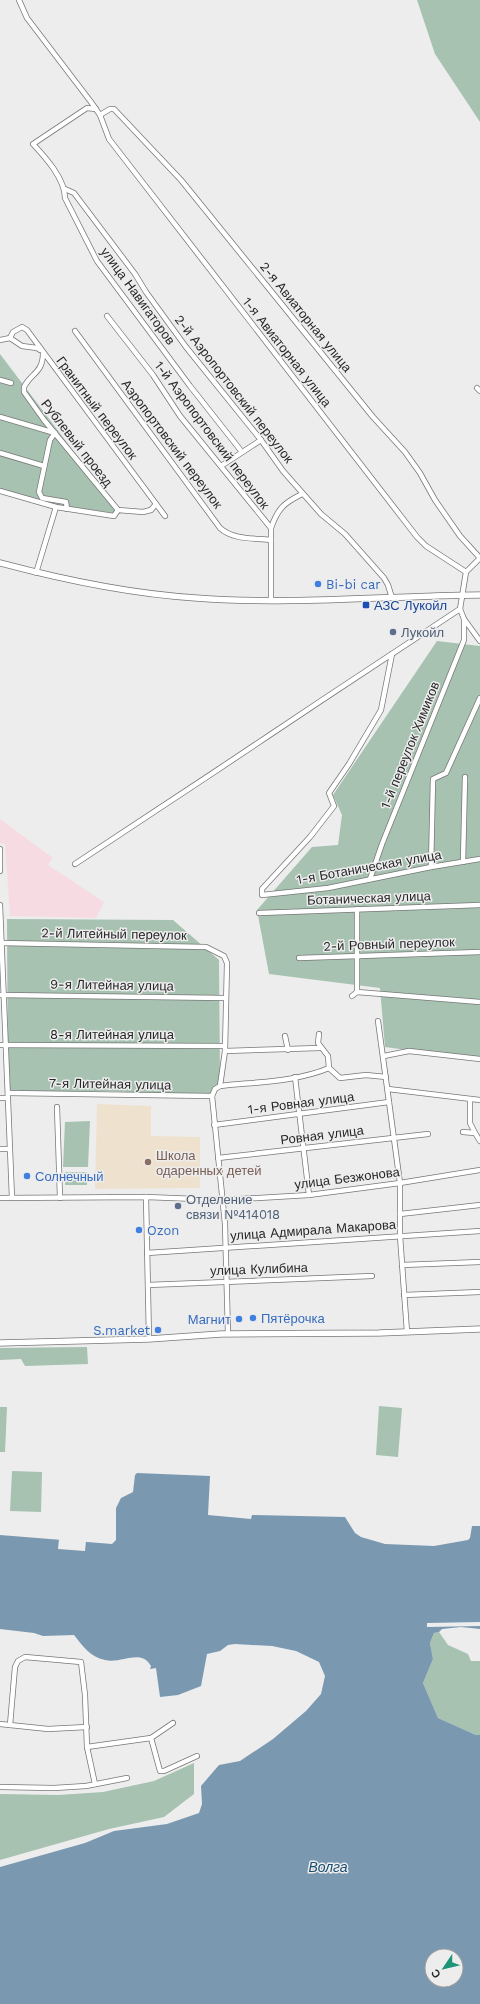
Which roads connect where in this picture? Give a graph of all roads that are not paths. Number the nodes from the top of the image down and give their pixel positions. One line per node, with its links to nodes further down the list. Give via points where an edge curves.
1 (19, 0): 2 (street, 1-я Авиаторная улица, via 27,18)
2 (96, 109): 3 (street, 1-я Авиаторная улица); 4 (street, улица Навигаторов, via 87,108 33,144 46,158)
3 (100, 115): 29 (street, 1-я Авиаторная улица, via 109,139 417,537 426,546); 29 (street, 2-я Авиаторная улица, via 114,110 181,180 405,452 460,536 480,558)
4 (65, 189): 14 (street, 2-й Аэропортовский переулок, via 74,194 186,346); 15 (street, улица Навигаторов, via 65,198 97,261)
5 (107, 316): 18 (street, 1-й Аэропортовский переулок, via 153,375 180,416)
6 (75, 331): 27 (street, Аэропортовский переулок, via 220,528 226,534 234,536)
7 (10, 338): 8 (street); 9 (street, via 22,346 37,348); 9 (street, Гранитный переулок, via 13,332 22,327)
8 (0, 340)
9 (43, 352): 13 (street, Рублевый проезд, via 42,364 26,383 24,392); 21 (street, Гранитный переулок)
10 (0, 380): 11 (street)
11 (11, 384)
12 (0, 417): 13 (street)
13 (55, 433): 17 (street, via 50,440); 24 (street, Рублевый проезд)
14 (261, 440): 15 (street); 20 (street, 2-й Аэропортовский переулок, via 282,471)
15 (242, 452): 18 (street)
16 (0, 453): 17 (street)
17 (44, 466): 23 (street, via 40,495 42,498 66,502)
18 (222, 466): 26 (street, 1-й Аэропортовский переулок)
19 (0, 491): 22 (street)
20 (302, 494): 26 (street, via 286,502 276,513); 33 (street, 2-й Аэропортовский переулок, via 345,534 384,578)
21 (156, 504): 24 (street, via 151,510 143,512); 25 (street, Гранитный переулок)
22 (56, 507): 23 (street); 30 (street)
23 (67, 509): 24 (street, via 114,516)
24 (118, 510)
25 (165, 516)
26 (271, 528): 27 (street, 1-й Аэропортовский переулок)
27 (271, 540): 34 (street, 1-й Аэропортовский переулок)
28 (0, 563): 30 (main road)
29 (466, 572): 31 (street)
30 (36, 573): 34 (main road, via 82,584 139,592 196,598)
31 (463, 595): 32 (main road); 33 (main road); 35 (street)
32 (480, 595)
33 (392, 598): 34 (main road)
34 (272, 600)
35 (460, 609): 36 (street); 38 (street)
36 (464, 619): 37 (street); 47 (street, 1-й переулок Химиков, via 464,640)
37 (480, 641)
38 (392, 654): 44 (street); 47 (street, 1-я Ботаническая улица, via 381,710 350,764 329,793 334,806 262,890 262,895 328,888)
39 (480, 698): 45 (street, via 446,773 433,779)
40 (465, 777): 43 (street)
41 (0, 849): 46 (street)
42 (480, 860): 43 (street, 1-я Ботаническая улица)
43 (463, 862): 45 (street, 1-я Ботаническая улица)
44 (75, 864)
45 (431, 867): 47 (street, 1-я Ботаническая улица)
46 (0, 872)
47 (370, 879)
48 (0, 905): 52 (street)
49 (480, 905): 50 (street, Ботаническая улица)
50 (357, 909): 51 (street, Ботаническая улица); 54 (street)
51 (259, 913)
52 (0, 943): 57 (street); 59 (street, 2-й Литейный переулок, via 206,947 224,956 227,963)
53 (480, 952): 54 (street, 2-й Ровный переулок)
54 (357, 956): 55 (street, 2-й Ровный переулок); 56 (street)
55 (300, 958)
56 (357, 992): 58 (street); 60 (street)
57 (2, 995): 59 (street, 9-я Литейная улица); 65 (street)
58 (352, 996)
59 (225, 998): 66 (street)
60 (480, 1002)
61 (378, 1021): 69 (street)
62 (319, 1034): 67 (street)
63 (285, 1036): 68 (street)
64 (0, 1045): 65 (street, 8-я Литейная улица)
65 (6, 1045): 66 (street, 8-я Литейная улица); 76 (street)
66 (224, 1048): 68 (street, 8-я Литейная улица); 74 (street)
67 (320, 1048): 68 (street, 8-я Литейная улица); 71 (street, via 326,1053)
68 (288, 1050)
69 (384, 1056): 70 (street, via 409,1051); 73 (street)
70 (480, 1059)
71 (329, 1068): 72 (street); 73 (street, via 340,1078 366,1075)
72 (295, 1077): 74 (street); 83 (street)
73 (386, 1077): 75 (street)
74 (220, 1086): 77 (street, via 215,1089)
75 (388, 1089): 79 (street); 81 (street)
76 (8, 1096): 77 (street, 7-я Литейная улица); 78 (street, 7-я Литейная улица); 92 (street)
77 (212, 1096): 84 (street)
78 (0, 1098)
79 (470, 1099): 80 (street); 86 (street, via 470,1123)
80 (480, 1100)
81 (389, 1102): 83 (street, 1-я Ровная улица); 88 (street)
82 (57, 1107): 100 (street)
83 (299, 1115): 84 (street, 1-я Ровная улица); 90 (street)
84 (214, 1125): 93 (street)
85 (463, 1132): 86 (street)
86 (475, 1133): 89 (street)
87 (428, 1134): 88 (street, Ровная улица)
88 (394, 1138): 90 (street, Ровная улица); 95 (street)
89 (480, 1141)
90 (304, 1148): 93 (street, Ровная улица); 96 (street)
91 (0, 1149): 92 (street)
92 (9, 1149): 99 (street)
93 (218, 1158): 101 (street)
94 (480, 1170): 95 (street, улица Безжонова)
95 (400, 1183): 96 (street, улица Безжонова); 103 (street)
96 (308, 1195): 101 (street, улица Безжонова)
97 (146, 1197): 100 (street, улица Безжонова); 101 (street, улица Безжонова); 107 (street)
98 (0, 1198): 99 (street, улица Безжонова)
99 (12, 1198): 100 (street, улица Безжонова)
100 (60, 1198)
101 (222, 1200): 106 (street)
102 (480, 1206): 103 (street)
103 (400, 1214): 105 (street)
104 (480, 1231): 105 (street, улица Адмирала Макарова)
105 (400, 1236): 106 (street, улица Адмирала Макарова); 109 (street)
106 (226, 1247): 107 (street, улица Адмирала Макарова); 111 (street)
107 (147, 1253): 112 (street)
108 (480, 1262): 109 (street)
109 (402, 1265): 114 (street)
110 (372, 1276): 111 (street, улица Кулибина)
111 (228, 1280): 112 (street, улица Кулибина); 117 (street)
112 (148, 1285): 118 (street)
113 (480, 1292): 114 (street)
114 (404, 1295): 116 (street)
115 (480, 1328): 116 (main road)
116 (407, 1332): 117 (main road)
117 (228, 1334): 118 (main road)
118 (149, 1339): 119 (main road)
119 (0, 1343)
120 (172, 1723): 124 (street)
121 (0, 1724): 122 (street)
122 (10, 1725): 123 (street, via 48,1729); 123 (street, via 17,1663 25,1657 81,1662)
123 (87, 1727): 125 (street)
124 (151, 1738): 125 (street); 126 (street, via 160,1771)
125 (87, 1747): 128 (street)
126 (197, 1756)
127 (127, 1778): 128 (street)
128 (95, 1784): 129 (street, via 54,1788)
129 (0, 1787)

